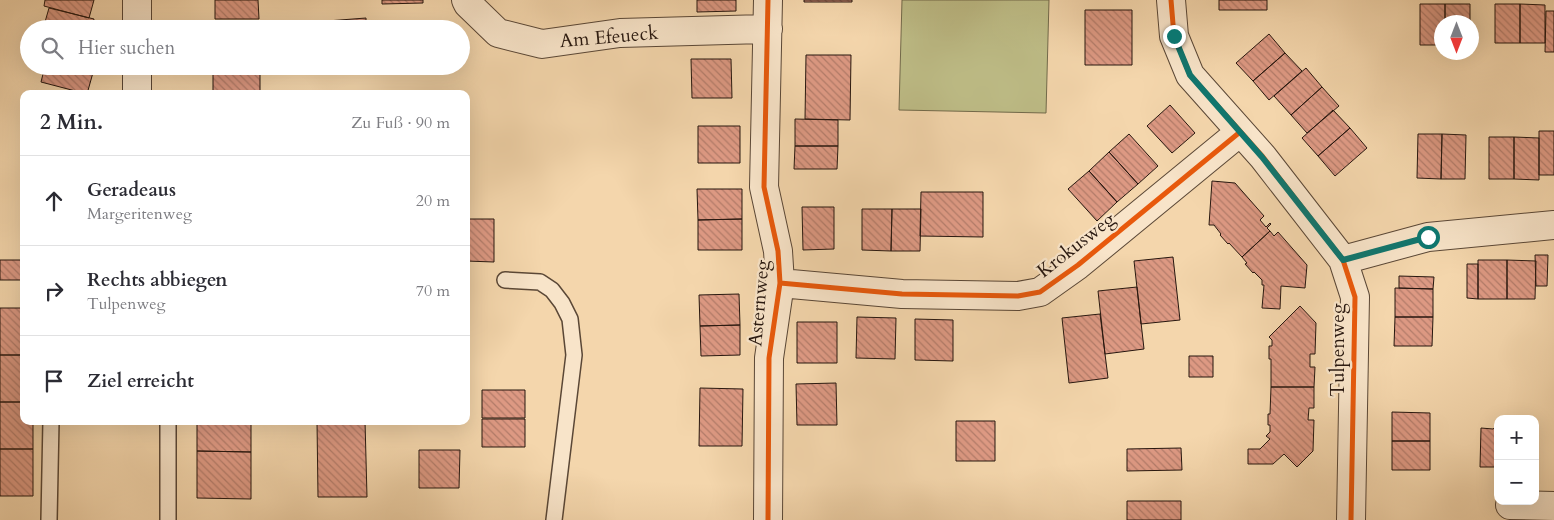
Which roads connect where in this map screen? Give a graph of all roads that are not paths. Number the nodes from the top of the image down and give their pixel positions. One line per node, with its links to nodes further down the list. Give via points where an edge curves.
1 (137, 0): 5 (street)
2 (466, 0): 6 (street, Am Efeueck, via 498,33 542,44 620,33)
3 (768, 0): 6 (street, Asternweg)
4 (1171, 0): 9 (street, Tulpenweg, via 1174,36 1190,75)
5 (137, 20)
6 (768, 29): 13 (street, Asternweg, via 764,187 778,251)
7 (137, 75): 8 (street)
8 (137, 90)
9 (1240, 132): 11 (street, Tulpenweg); 13 (street, Krokusweg, via 1078,265 1040,292 1018,296 902,294)
10 (1554, 225): 11 (street, via 1428,237)
11 (1343, 260): 22 (street, Tulpenweg, via 1355,298)
12 (505, 280): 20 (lane, via 540,282 552,290 570,319 574,355)
13 (780, 283): 21 (street, Asternweg, via 769,358)
14 (51, 425): 18 (lane)
15 (168, 425): 19 (lane)
16 (1510, 505): 17 (street)
17 (1554, 506)
18 (49, 520)
19 (168, 520)
20 (554, 520)
21 (768, 520)
22 (1351, 520)

